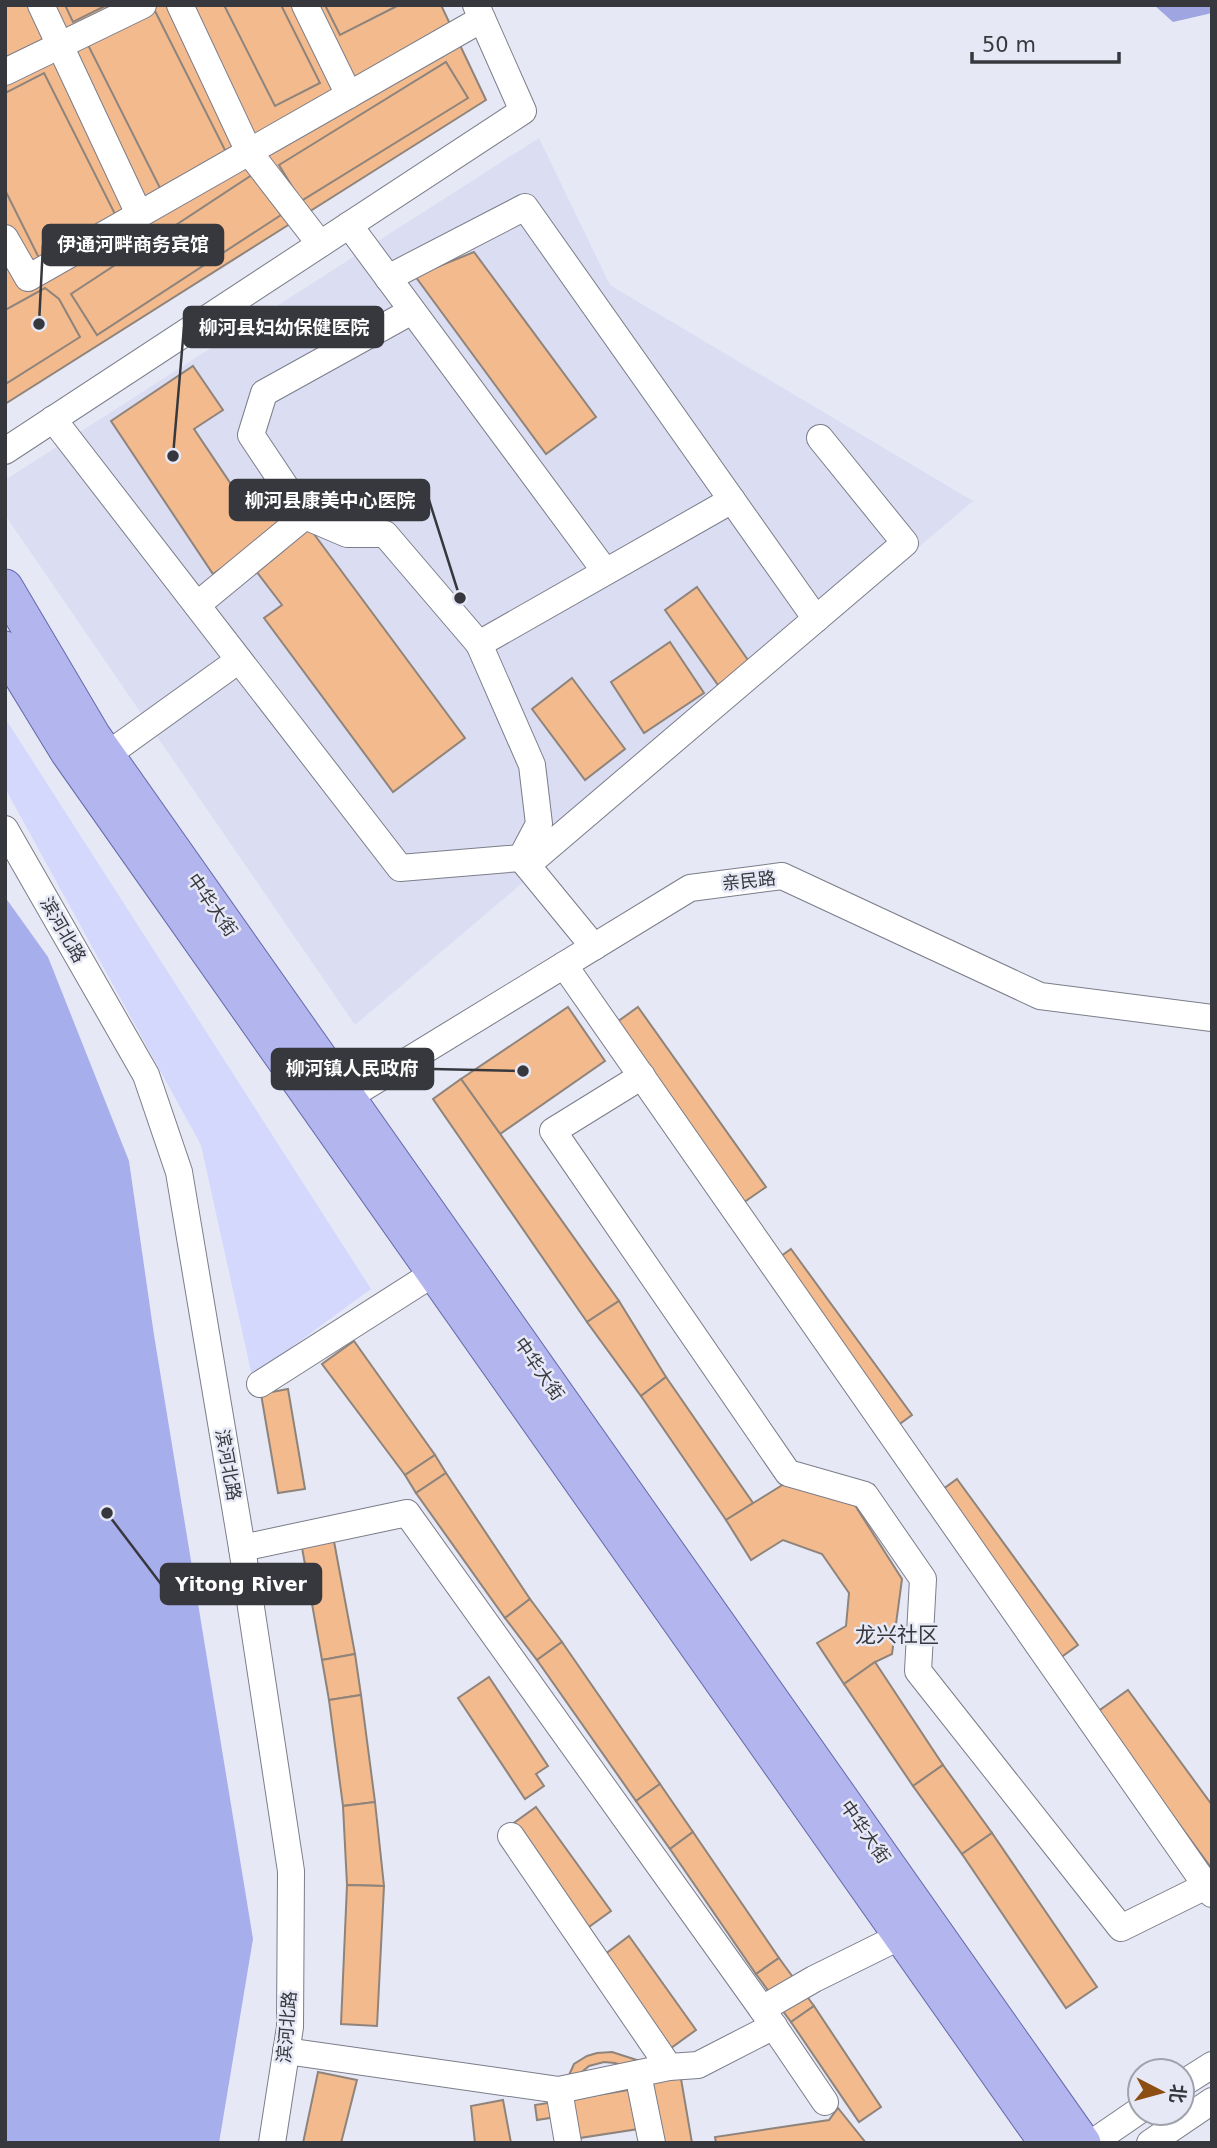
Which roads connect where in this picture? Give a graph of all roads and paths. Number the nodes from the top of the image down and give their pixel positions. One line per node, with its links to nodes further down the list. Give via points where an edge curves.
1 (41, 5): 6 (street)
2 (143, 5): 6 (street)
3 (180, 5): 9 (street)
4 (305, 5): 8 (street)
5 (479, 12): 8 (street); 11 (street, via 523,111)
6 (60, 46): 7 (street); 10 (street)
7 (5, 72)
8 (349, 95): 9 (street)
9 (249, 152): 10 (street); 13 (street)
10 (139, 215): 12 (street, via 28,278)
11 (349, 225): 13 (street); 14 (street)
12 (5, 238)
13 (320, 244): 16 (street)
14 (388, 278): 15 (street); 19 (street, via 525,207)
15 (412, 311): 20 (street, via 264,393 251,435); 21 (street)
16 (53, 419): 18 (street); 23 (street)
17 (820, 438): 24 (street, via 905,543)
18 (5, 451)
19 (732, 500): 21 (street); 24 (street)
20 (305, 516): 23 (street); 25 (street, via 347,534 385,534)
21 (605, 571): 25 (street)
22 (5, 587): 28 (main road, 中华大街)
23 (197, 605): 27 (street)
24 (816, 619): 30 (street)
25 (479, 643): 30 (street, via 532,765 539,824)
26 (5, 649): 35 (main road, 中华大街, via 68,752)
27 (239, 660): 28 (street); 30 (street, via 400,868)
28 (107, 755): 35 (main road, 中华大街)
29 (5, 828): 38 (street, 滨河北路, via 146,1075 179,1172)
30 (524, 861): 31 (street)
31 (594, 947): 32 (street, 亲民路); 33 (street, 亲民路, via 690,888 782,876 1040,996)
32 (564, 965): 34 (street); 35 (street, 亲民路)
33 (1212, 1018)
34 (642, 1076): 40 (street); 40 (street, via 553,1132 788,1473 865,1495 923,1579 918,1671 1121,1928)
35 (335, 1105): 36 (main road, 中华大街); 56 (main road, 中华大街)
36 (434, 1273): 37 (street); 41 (main road, 中华大街)
37 (260, 1384)
38 (242, 1548): 42 (street, via 407,1513); 43 (street, 滨河北路, via 291,1871)
39 (511, 1836): 45 (street)
40 (1209, 1890)
41 (901, 1936): 42 (street, via 814,1979); 55 (main road, 中华大街)
42 (768, 2018): 45 (street, via 698,2065); 50 (street)
43 (286, 2051): 48 (street); 52 (street, 滨河北路)
44 (1212, 2065): 47 (street)
45 (669, 2067): 46 (street)
46 (638, 2074): 48 (street); 54 (street)
47 (1196, 2075)
48 (559, 2090): 53 (street)
49 (1212, 2101): 58 (street)
50 (825, 2102)
51 (1126, 2120): 57 (street)
52 (272, 2143)
53 (568, 2143)
54 (652, 2143)
55 (1047, 2143)
56 (1083, 2143)
57 (1092, 2143)
58 (1150, 2143)

